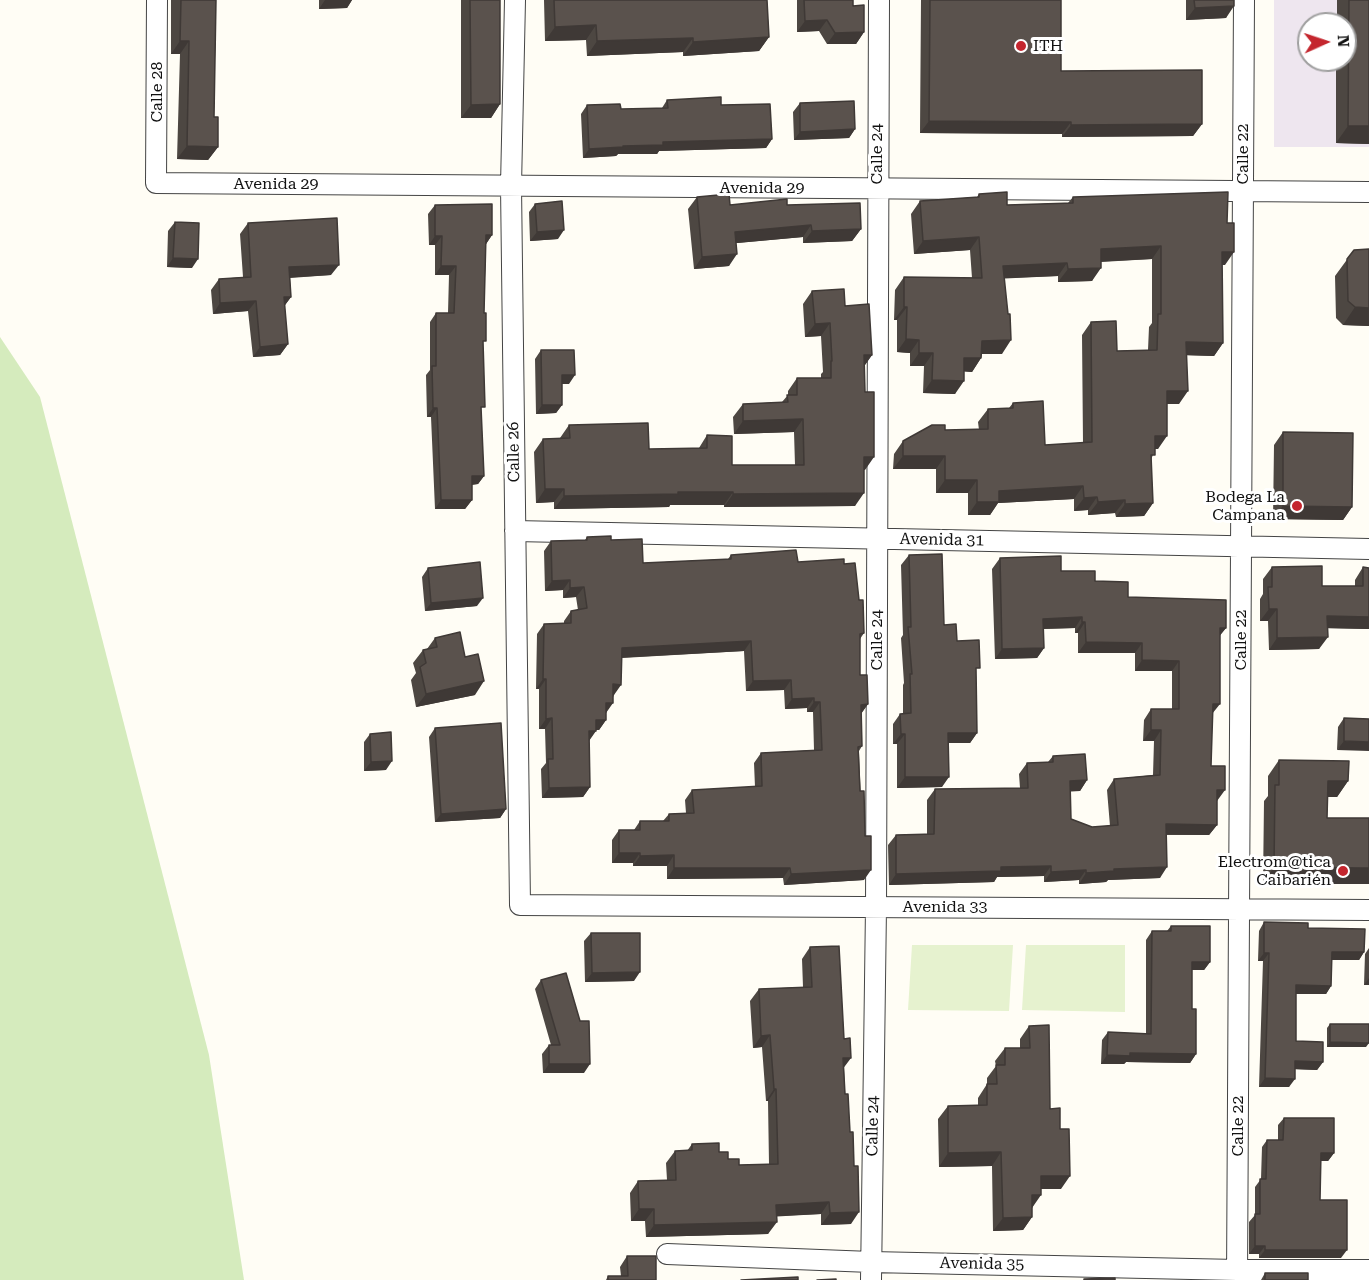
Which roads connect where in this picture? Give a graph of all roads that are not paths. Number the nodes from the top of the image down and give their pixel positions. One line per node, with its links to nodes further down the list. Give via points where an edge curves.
1 (157, 0): 5 (street, Calle 28)
2 (515, 0): 6 (street, Calle 26)
3 (879, 0): 7 (street, Calle 24)
4 (1244, 0): 8 (street, Calle 22)
5 (156, 183): 6 (street, Avenida 29)
6 (511, 186): 7 (street, Avenida 29); 10 (street, Calle 26)
7 (877, 189): 8 (street, Avenida 29); 11 (street, Calle 24)
8 (1243, 192): 9 (street, Avenida 29); 12 (street, Calle 22)
9 (1369, 192)
10 (515, 531): 11 (street, Avenida 31); 14 (street, Calle 26)
11 (878, 538): 12 (street, Avenida 31); 15 (street, Calle 24)
12 (1241, 548): 13 (street, Avenida 31); 16 (street, Calle 22)
13 (1369, 549)
14 (520, 905): 15 (street, Avenida 33)
15 (876, 907): 16 (street, Avenida 33); 20 (street, Calle 24)
16 (1240, 909): 17 (street, Avenida 33); 21 (street, Calle 22)
17 (1369, 910)
18 (667, 1254): 20 (street, Avenida 35)
19 (1369, 1270): 21 (street, Avenida 35)
20 (871, 1271): 21 (street, Avenida 35)
21 (1237, 1275)

